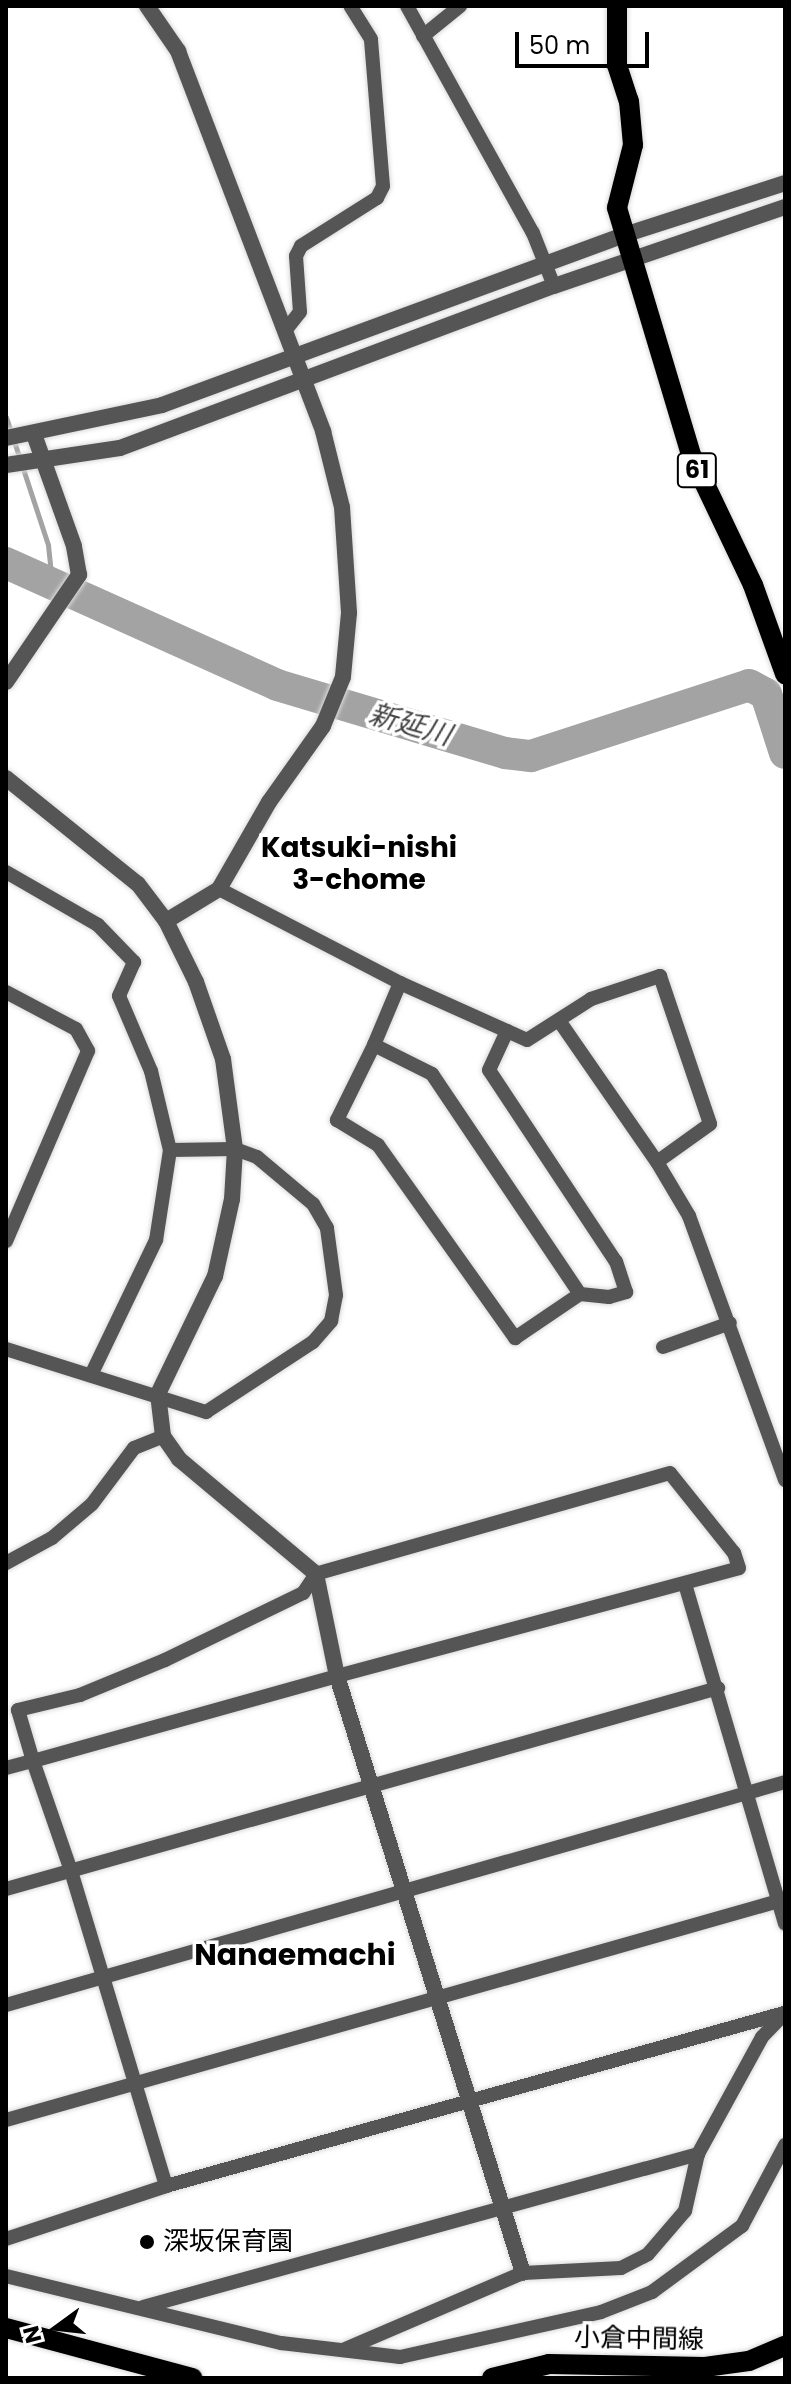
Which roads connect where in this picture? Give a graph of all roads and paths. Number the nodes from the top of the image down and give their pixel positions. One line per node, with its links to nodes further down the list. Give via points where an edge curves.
1 (147, 6): 13 (street, via 178,51)
2 (350, 6): 13 (street, via 371,39 383,186 377,198 301,246 296,256 300,312)
3 (407, 6): 6 (street)
4 (460, 6): 6 (street)
5 (617, 6): 9 (main road, 61, via 617,65 629,101 633,145 617,193)
6 (423, 36): 11 (street)
7 (785, 183): 9 (street)
8 (785, 207): 10 (street)
9 (624, 235): 10 (main road, 61); 11 (street)
10 (631, 258): 12 (street); 20 (main road, 61, via 691,455 753,585)
11 (545, 264): 12 (street); 14 (street)
12 (554, 286): 15 (street)
13 (285, 331): 14 (street)
14 (296, 358): 15 (street); 16 (street, via 162,405)
15 (305, 380): 18 (street, via 120,448); 24 (street, via 342,507 349,613 343,677 323,726 269,802)
16 (34, 434): 17 (street); 18 (street)
17 (6, 438)
18 (43, 459): 19 (street); 21 (street, via 79,575)
19 (6, 465)
20 (785, 674)
21 (6, 682)
22 (6, 778): 25 (street, via 138,884)
23 (6, 872): 32 (street, via 98,925 134,962 119,996 151,1071)
24 (219, 889): 25 (street); 26 (street)
25 (166, 921): 31 (street, via 196,982 223,1059)
26 (400, 983): 29 (street); 30 (street)
27 (6, 992): 34 (street, via 76,1029 88,1051)
28 (560, 1022): 29 (street, via 527,1040); 33 (street); 33 (street, via 591,999 660,976 710,1124)
29 (507, 1031): 35 (street, via 489,1070 616,1262 626,1292 609,1297)
30 (374, 1045): 35 (street, via 432,1074); 35 (street, via 337,1120 378,1145 515,1338)
31 (235, 1149): 32 (street); 40 (street, via 232,1199 215,1276); 40 (street, via 257,1157 313,1204 327,1228 336,1295 331,1321 313,1342 206,1412)
32 (170, 1150): 39 (street, via 156,1240)
33 (657, 1162): 36 (street, via 689,1216)
34 (6, 1241)
35 (580, 1294)
36 (730, 1323): 37 (street); 42 (street)
37 (663, 1347)
38 (6, 1349): 39 (street)
39 (91, 1375): 40 (street)
40 (158, 1394): 41 (street)
41 (163, 1436): 43 (street, via 134,1448 92,1504 52,1538); 44 (street, via 179,1459)
42 (785, 1480)
43 (6, 1563)
44 (316, 1574): 45 (street, via 670,1473 710,1517 739,1568); 46 (street); 48 (street, via 303,1593 165,1660 80,1695 18,1710)
45 (685, 1584): 46 (street); 47 (street)
46 (337, 1676): 48 (street); 51 (street)
47 (718, 1688): 51 (street); 52 (street)
48 (33, 1761): 49 (street); 53 (street)
49 (6, 1768)
50 (785, 1782): 52 (street)
51 (371, 1787): 53 (street); 55 (street)
52 (749, 1792): 55 (street); 56 (street)
53 (71, 1871): 54 (street); 58 (street)
54 (6, 1889)
55 (403, 1892): 58 (street); 59 (street)
56 (779, 1901): 57 (street); 59 (street)
57 (785, 1924)
58 (102, 1977): 60 (street); 62 (street)
59 (435, 1996): 62 (street); 63 (street)
60 (6, 2005)
61 (785, 2013): 63 (street, via 682,2038); 66 (street, via 762,2037)
62 (134, 2081): 64 (street); 67 (street)
63 (470, 2104): 67 (street); 68 (street)
64 (6, 2120)
65 (785, 2145): 75 (street, via 742,2226 652,2292 601,2312 479,2344 400,2357)
66 (698, 2154): 68 (street); 70 (street, via 685,2211 648,2254 621,2268)
67 (166, 2186): 69 (street)
68 (503, 2207): 70 (street); 72 (street)
69 (6, 2239)
70 (523, 2273): 75 (street)
71 (6, 2276): 72 (street)
72 (133, 2310): 75 (street, via 167,2313 281,2343)
73 (6, 2328): 76 (main road)
74 (785, 2346): 77 (main road, 小倉中間線, via 749,2361 705,2367 549,2364)
75 (343, 2350)
76 (192, 2378)
77 (492, 2378)

